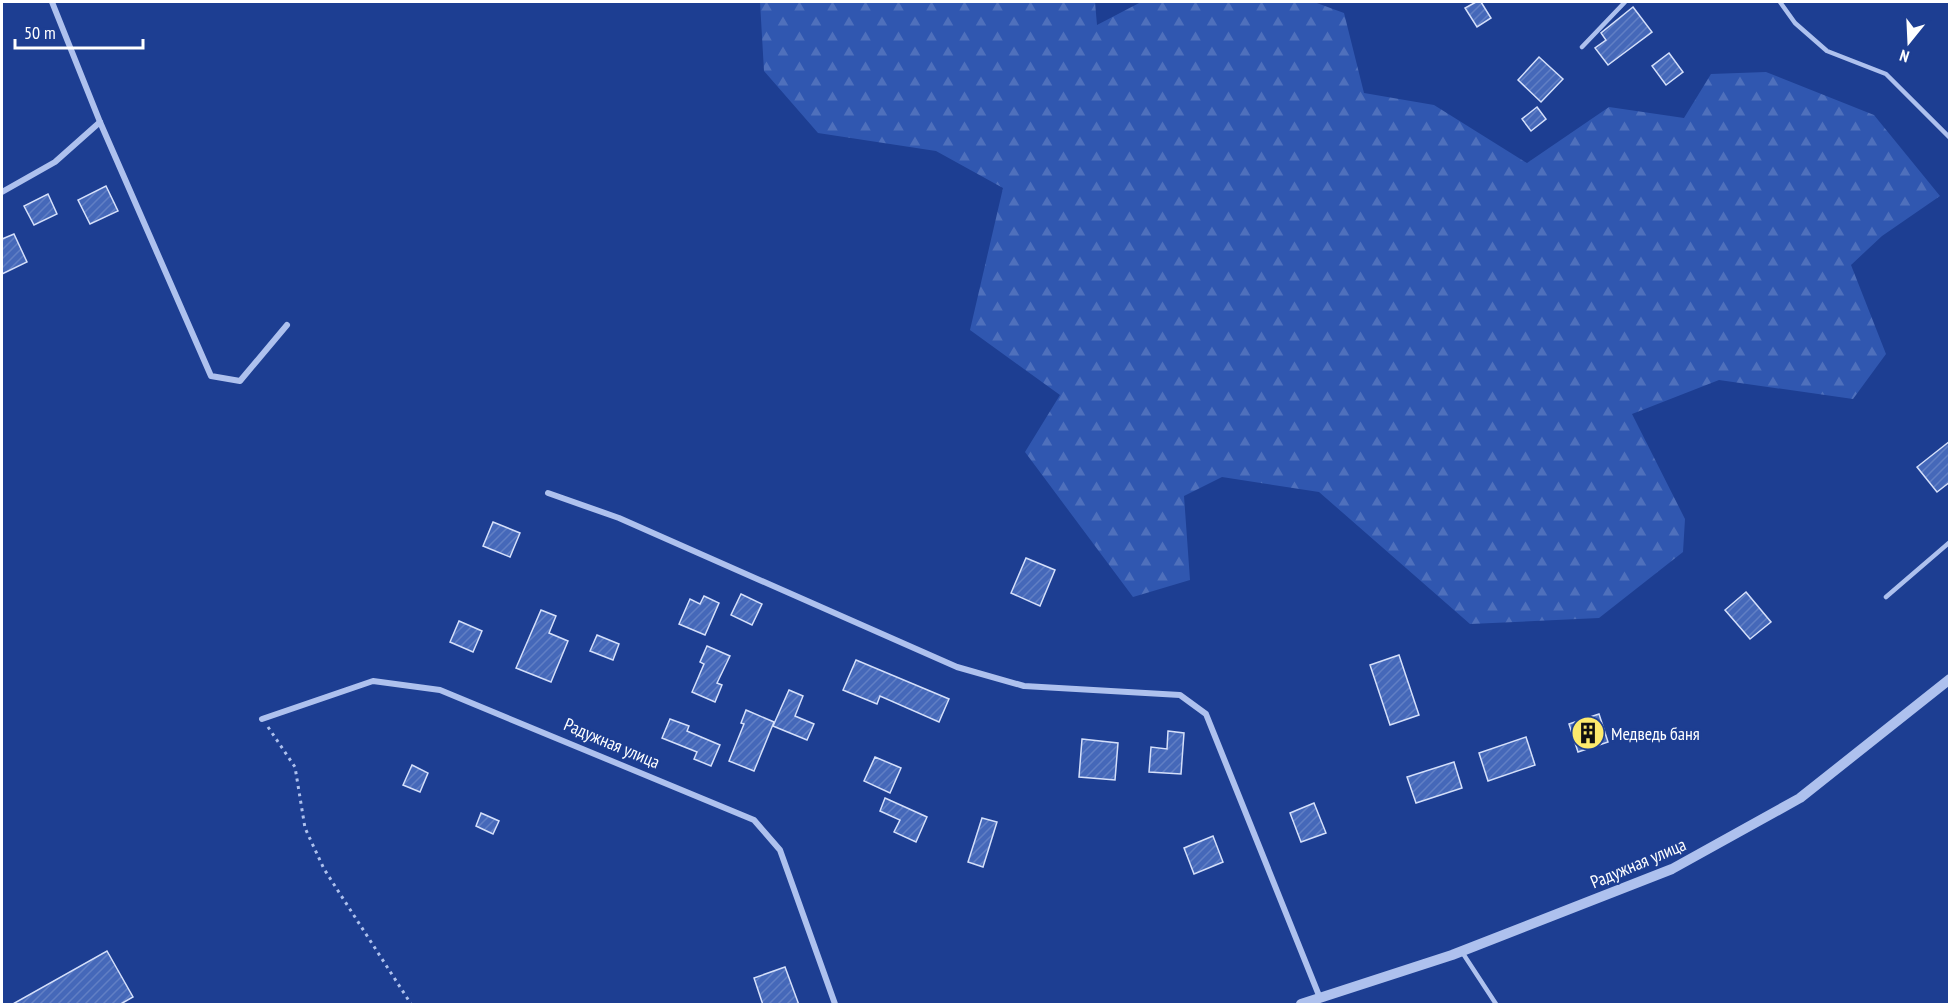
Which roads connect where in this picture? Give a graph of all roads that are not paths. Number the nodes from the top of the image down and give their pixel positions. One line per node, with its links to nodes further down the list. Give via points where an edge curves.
1 (52, 2): 5 (street)
2 (1625, 2): 4 (lane)
3 (1780, 2): 6 (lane, via 1795,23 1827,51 1886,74)
4 (1582, 47)
5 (100, 122): 7 (street, via 55,162); 8 (street, via 211,376 240,381)
6 (1950, 138)
7 (2, 192)
8 (287, 324)
9 (548, 493): 15 (street, via 619,518 957,667 1024,686 1180,695 1206,714)
10 (1950, 542): 11 (lane)
11 (1886, 597)
12 (1950, 679): 14 (street, Радужная улица, via 1800,798 1672,869)
13 (262, 719): 16 (street, Радужная улица, via 373,681 440,690 754,820 780,850)
14 (1462, 952): 15 (street, Радужная улица); 18 (lane)
15 (1320, 998): 17 (street, Радужная улица)
16 (835, 1005)
17 (1301, 1005)
18 (1496, 1005)

